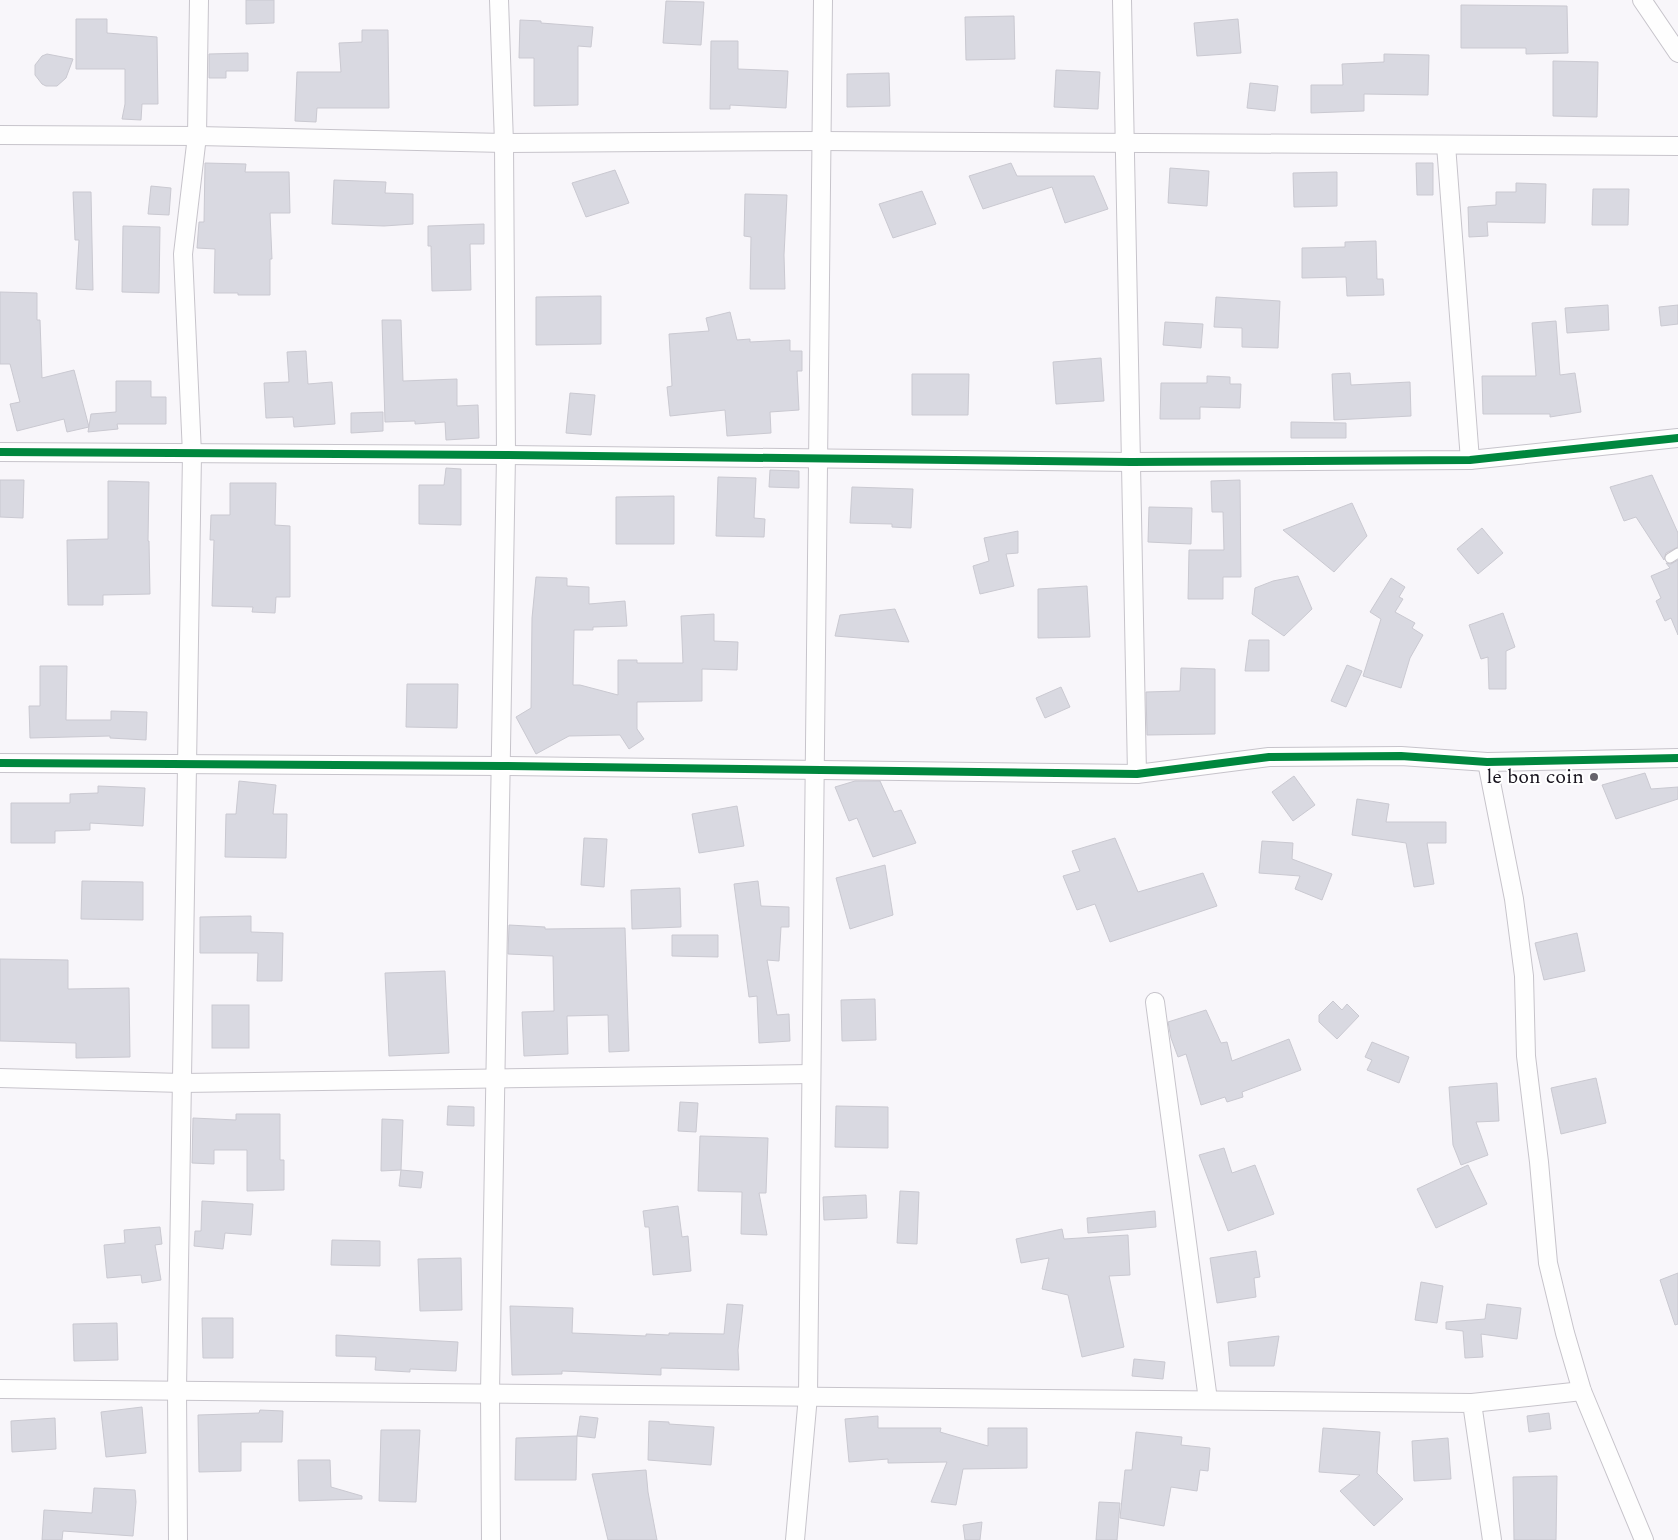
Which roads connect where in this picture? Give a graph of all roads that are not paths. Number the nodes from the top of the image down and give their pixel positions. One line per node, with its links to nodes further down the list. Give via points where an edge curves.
1 (199, 0): 8 (street)
2 (499, 0): 10 (street)
3 (823, 0): 9 (street)
4 (1122, 0): 11 (street)
5 (1642, 0): 6 (street)
6 (1678, 53)
7 (0, 135): 8 (street)
8 (197, 136): 10 (street); 16 (street, via 183,254)
9 (821, 141): 10 (street); 11 (street); 18 (street)
10 (504, 143): 17 (street)
11 (1124, 143): 12 (street); 20 (street)
12 (1446, 145): 13 (street); 19 (street)
13 (1678, 146)
14 (1678, 438): 19 (street)
15 (0, 452): 16 (street)
16 (192, 454): 17 (street); 26 (street)
17 (506, 455): 18 (street); 27 (street)
18 (818, 459): 20 (street); 28 (street)
19 (1470, 460): 20 (street)
20 (1131, 462): 29 (street)
21 (1678, 553): 22 (lane)
22 (1670, 558)
23 (1678, 758): 24 (street)
24 (1487, 762): 29 (street, via 1401,756 1269,756); 37 (street, via 1514,899 1524,976 1526,1056 1548,1263)
25 (0, 763): 26 (street)
26 (187, 765): 27 (street); 34 (street)
27 (501, 766): 28 (street); 33 (street)
28 (815, 771): 29 (street); 31 (street)
29 (1137, 774)
30 (1155, 1002): 40 (street)
31 (811, 1074): 33 (street); 39 (street)
32 (0, 1078): 34 (street)
33 (496, 1080): 34 (street); 38 (street)
34 (182, 1083): 36 (street)
35 (0, 1388): 36 (street)
36 (177, 1390): 38 (street); 42 (street)
37 (1582, 1391): 41 (street); 46 (street)
38 (490, 1393): 39 (street); 43 (street)
39 (808, 1396): 40 (street); 44 (street)
40 (1208, 1400): 41 (street)
41 (1472, 1403): 45 (street)
42 (178, 1540)
43 (491, 1540)
44 (795, 1540)
45 (1492, 1540)
46 (1644, 1540)

